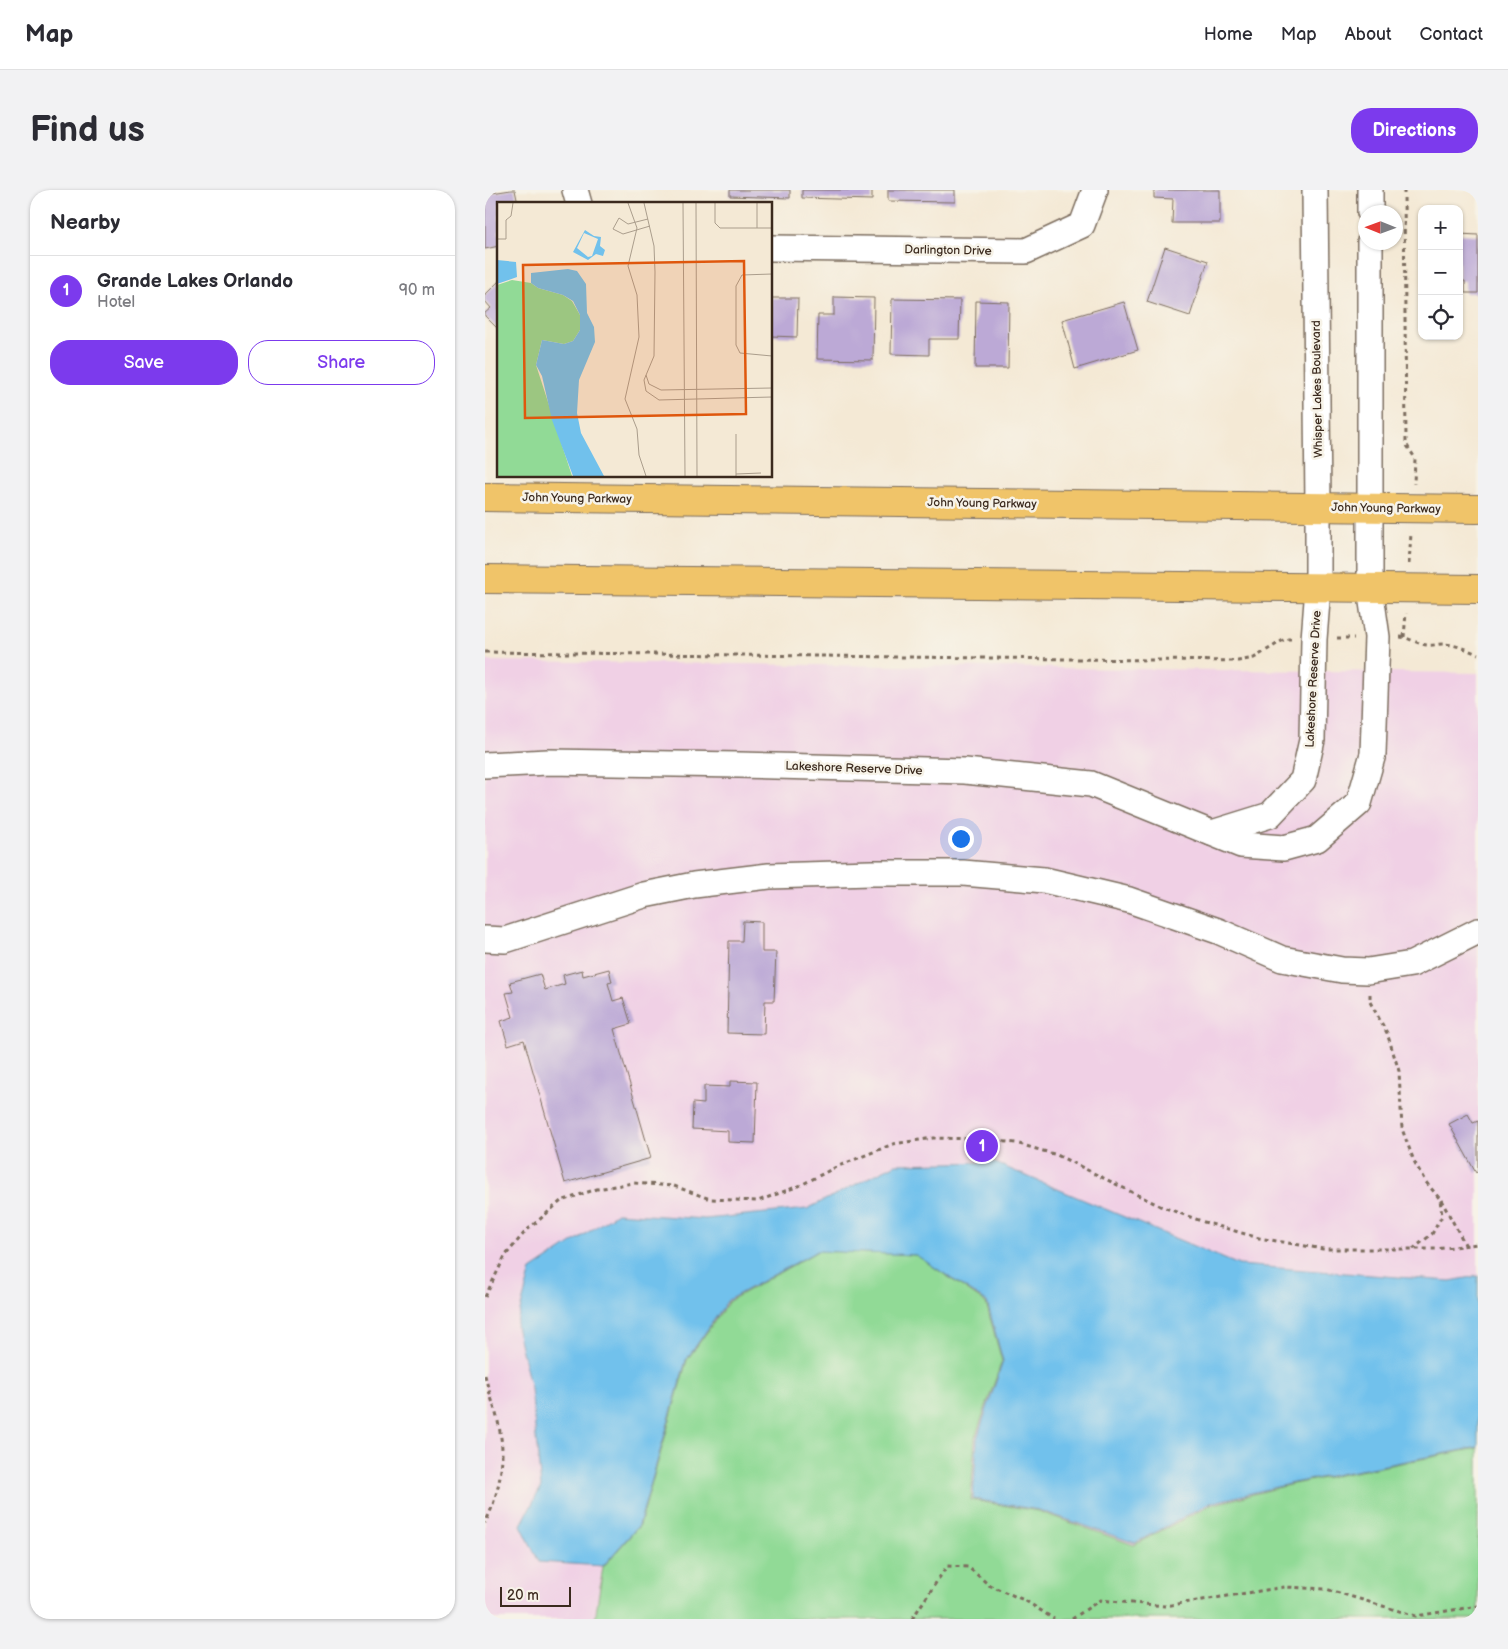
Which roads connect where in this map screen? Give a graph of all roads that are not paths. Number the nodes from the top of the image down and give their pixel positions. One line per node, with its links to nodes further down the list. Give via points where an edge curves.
1 (1095, 190): 5 (street, Darlington Drive, via 1082,225 1026,251)
2 (1315, 190): 8 (street, Whisper Lakes Boulevard)
3 (1370, 190): 4 (street)
4 (1370, 205)
5 (773, 248)
6 (1370, 250): 9 (street)
7 (485, 497): 8 (highway, John Young Parkway)
8 (1318, 507): 9 (highway, John Young Parkway); 12 (street, Whisper Lakes Boulevard)
9 (1371, 508): 10 (highway, John Young Parkway); 13 (street)
10 (1478, 509)
11 (485, 579): 12 (highway)
12 (1318, 588): 13 (highway); 16 (street, Lakeshore Reserve Drive, via 1312,740 1303,780 1270,815)
13 (1371, 588): 14 (highway); 16 (street, Lakeshore Reserve Drive, via 1377,637 1373,754 1359,803 1317,839 1284,848 1241,846)
14 (1478, 589)
15 (485, 765): 16 (street, Lakeshore Reserve Drive, via 548,762 965,771 1091,784)
16 (1212, 834)
17 (1478, 931): 18 (street, via 1412,964 1368,971 1342,970 1282,959 1218,931 1129,900 1044,880 963,873 871,873 769,876 694,885 643,895 505,940)
18 (485, 939)

